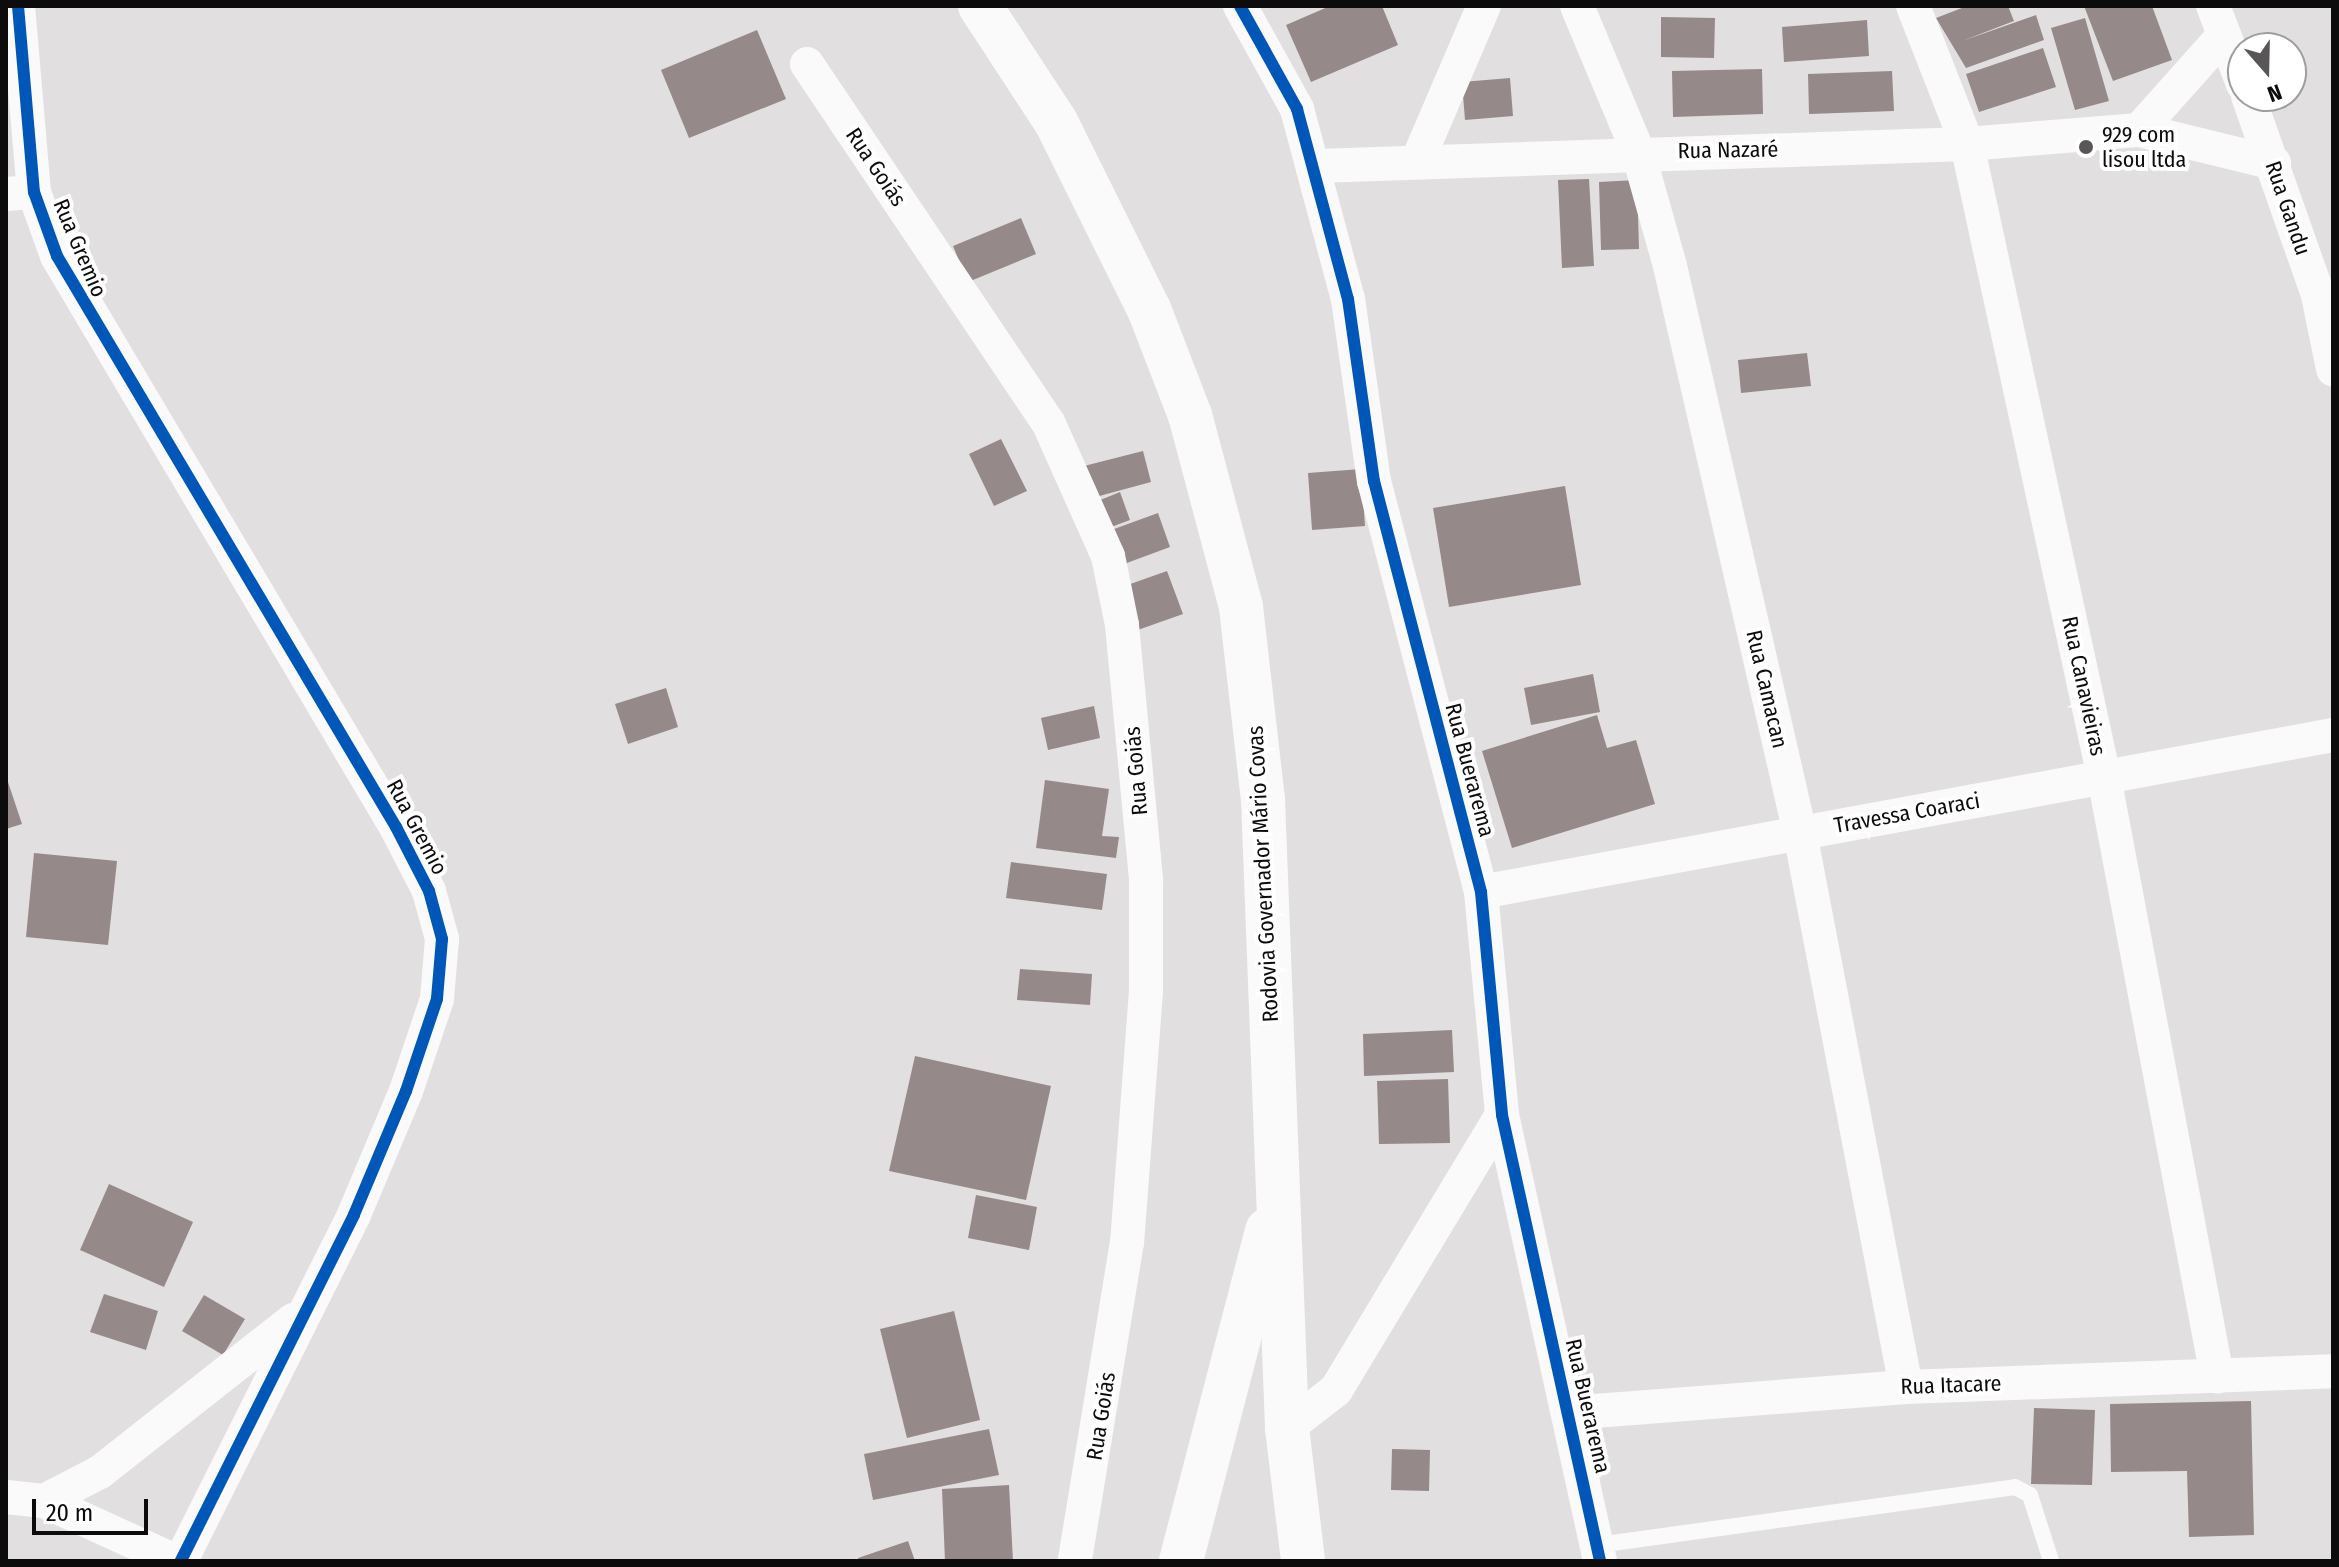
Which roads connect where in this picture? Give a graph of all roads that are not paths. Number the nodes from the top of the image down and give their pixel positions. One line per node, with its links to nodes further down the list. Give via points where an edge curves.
1 (18, 6): 17 (street, Rua Gremio)
2 (980, 6): 25 (highway, Rodovia Governador Mário Covas, via 1056,122 1149,309 1218,507 1241,607 1263,799)
3 (1240, 6): 16 (street, Rua Buerarema, via 1297,109)
4 (1484, 6): 14 (street)
5 (1577, 6): 13 (street, Rua Camacan)
6 (1913, 6): 12 (street, Rua Canavieiras)
7 (2219, 20): 8 (street); 11 (street)
8 (2227, 41)
9 (807, 64): 36 (street, Rua Goiás, via 1048,422 1108,556 1122,625 1146,881 1146,991 1127,1242)
10 (2254, 112): 15 (street, Rua Gandu)
11 (2139, 130): 12 (street, Rua Nazaré); 15 (street, Rua Nazaré)
12 (1967, 144): 13 (street, Rua Nazaré); 21 (street, Rua Canavieiras)
13 (1638, 152): 14 (street, Rua Nazaré); 22 (street, Rua Camacan)
14 (1417, 162): 16 (street, Rua Nazaré)
15 (2274, 163): 18 (street, Rua Gandu)
16 (1317, 166): 23 (street, Rua Buerarema, via 1348,299 1374,481)
17 (20, 193): 26 (street, Rua Gremio, via 93,327 396,827 429,891 442,939 437,999 406,1091 354,1215)
18 (2325, 295): 19 (street, Rua Gandu)
19 (2333, 369)
20 (2333, 735): 21 (street, Travessa Coaraci)
21 (2104, 777): 22 (street, Travessa Coaraci); 28 (street, Rua Canavieiras)
22 (1800, 833): 23 (street, Travessa Coaraci); 29 (street, Rua Camacan)
23 (1481, 892): 24 (street, Rua Buerarema)
24 (1502, 1115): 30 (street, Rua Buerarema); 31 (street, via 1336,1390)
25 (1277, 1197): 31 (highway, Rodovia Governador Mário Covas); 37 (highway)
26 (303, 1312): 33 (street, via 146,1441); 35 (street, Rua Gremio)
27 (2333, 1371): 28 (street, Rua Itacare)
28 (2217, 1376): 29 (street, Rua Itacare)
29 (1906, 1387): 30 (street, Rua Itacare)
30 (1569, 1413): 34 (street, Rua Buerarema)
31 (1287, 1428): 38 (highway, Rodovia Governador Mário Covas)
32 (6, 1497): 33 (street)
33 (44, 1501): 35 (street)
34 (1599, 1553): 39 (lane, via 2015,1487 2030,1495)
35 (178, 1561)
36 (1075, 1561)
37 (1181, 1561)
38 (1303, 1561)
39 (2051, 1561)

